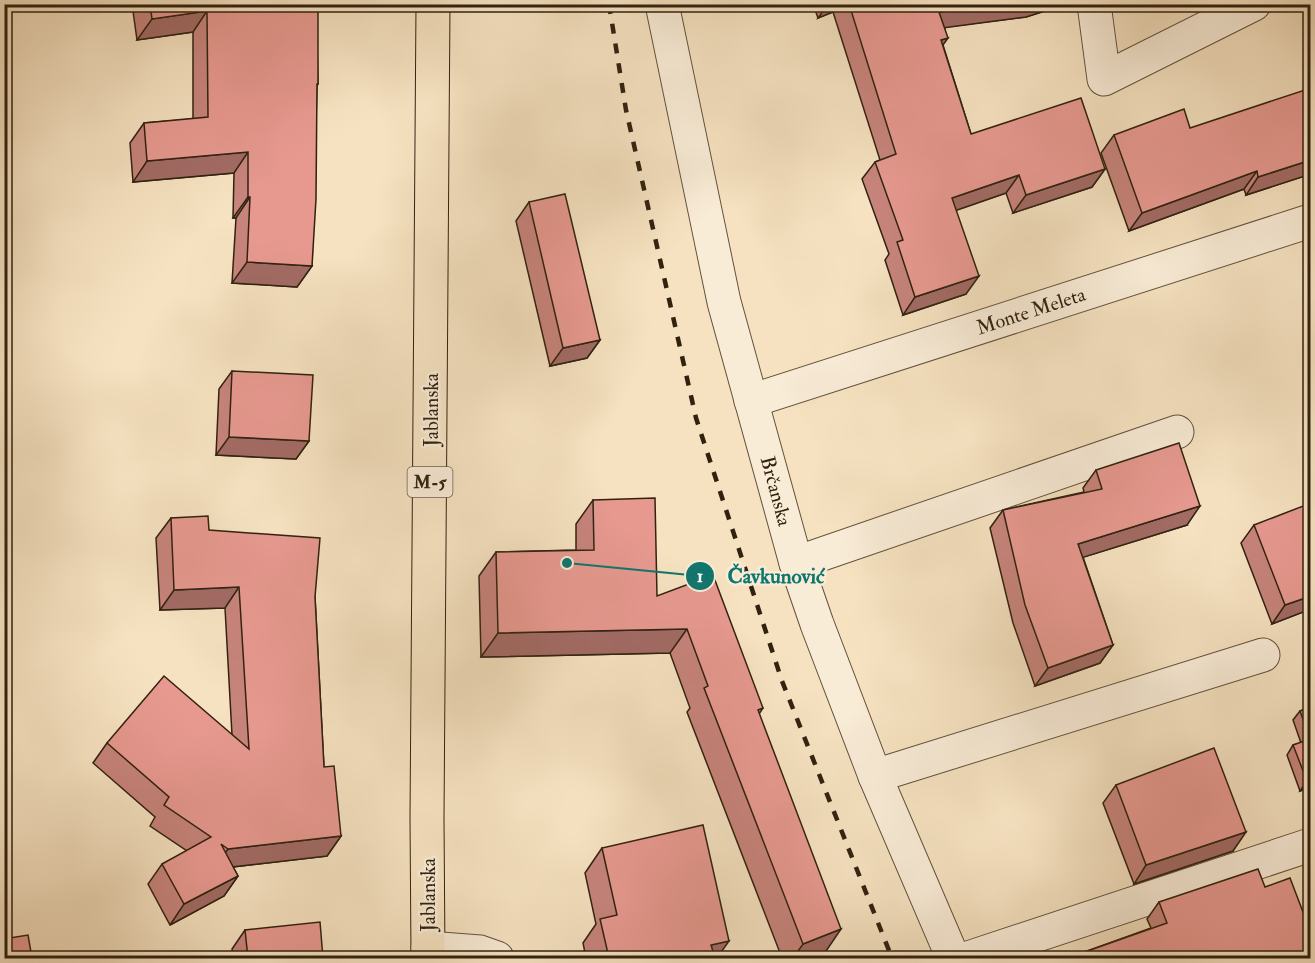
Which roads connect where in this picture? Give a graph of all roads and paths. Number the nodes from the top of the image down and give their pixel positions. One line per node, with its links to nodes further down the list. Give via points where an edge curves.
1 (433, 4): 12 (main road, Jablanska / M-5)
2 (662, 4): 6 (street, Brčanska, via 724,302)
3 (1094, 4): 4 (street, via 1104,79)
4 (1254, 4)
5 (1311, 221): 6 (street, Monte Meleta)
6 (751, 401): 8 (street, Brčanska)
7 (1177, 432): 8 (street)
8 (796, 563): 10 (street, Brčanska)
9 (1263, 655): 10 (street)
10 (875, 776): 14 (street, Brčanska)
11 (1311, 845): 15 (street)
12 (428, 953): 13 (street, via 480,952)
13 (497, 958)
14 (953, 958)
15 (968, 958)

